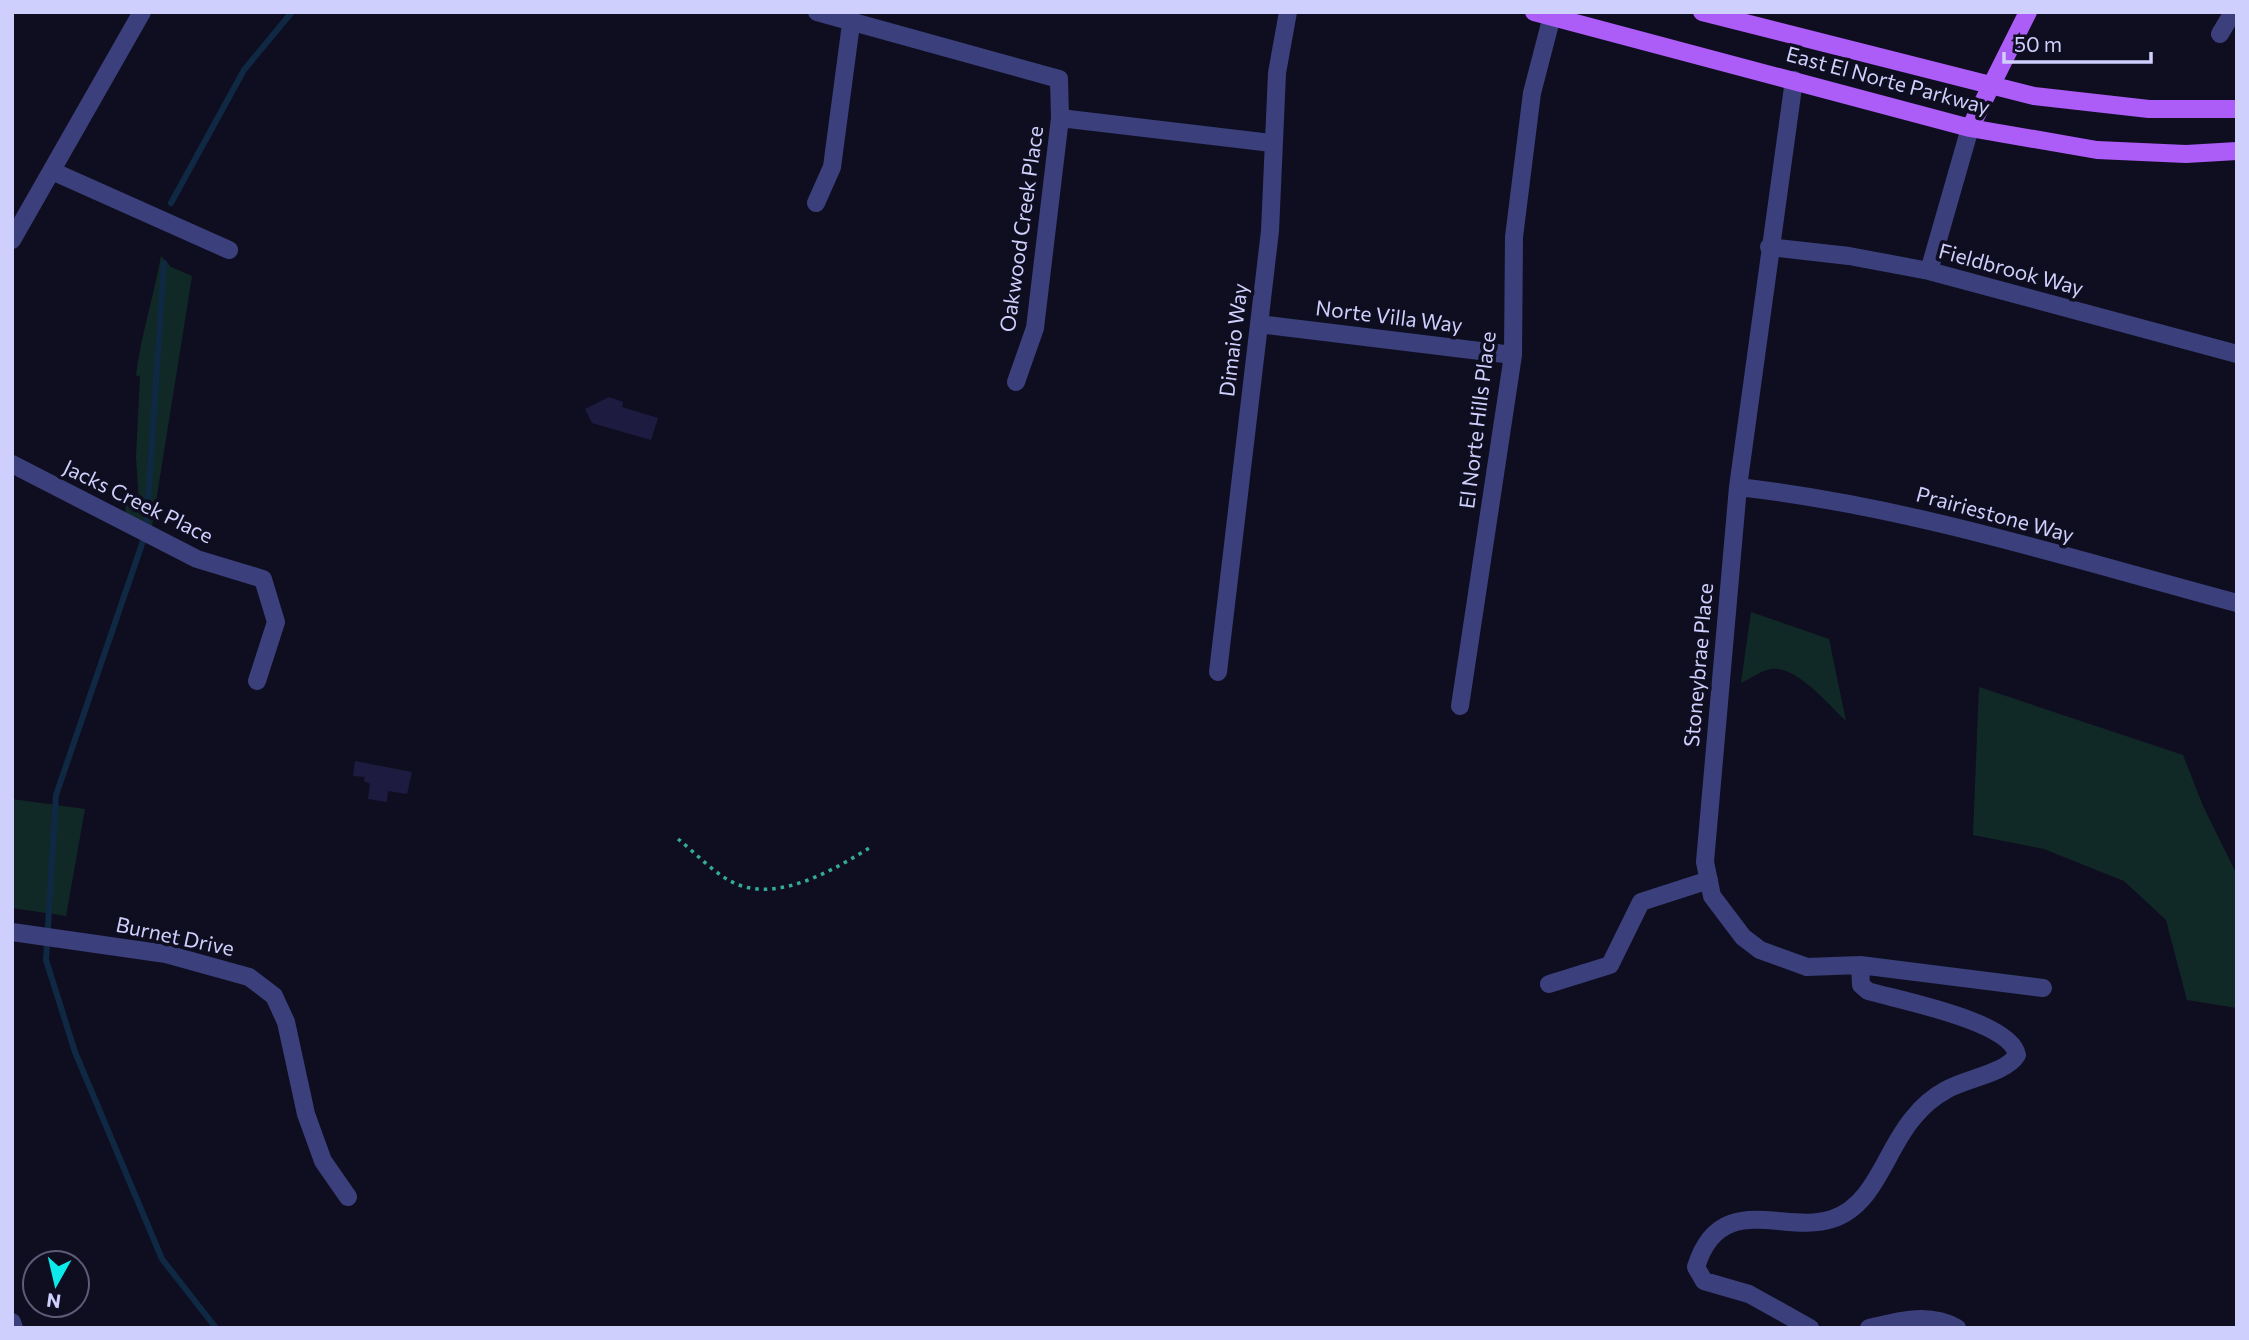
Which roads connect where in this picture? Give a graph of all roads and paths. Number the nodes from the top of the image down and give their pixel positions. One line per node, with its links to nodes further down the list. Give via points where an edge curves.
1 (142, 12): 18 (street)
2 (817, 12): 9 (street)
3 (1288, 12): 16 (street, Dimaio Way, via 1277,73)
4 (1534, 12): 8 (main road, East El Norte Parkway)
5 (1702, 12): 12 (main road, East El Norte Parkway)
6 (2028, 12): 12 (main road)
7 (2233, 12): 10 (street)
8 (1552, 16): 11 (main road, East El Norte Parkway); 26 (street, El Norte Hills Place, via 1532,93 1514,237)
9 (851, 23): 14 (street, Oakwood Creek Place, via 1059,79); 19 (street, via 832,167)
10 (2220, 34)
11 (1794, 80): 15 (main road, East El Norte Parkway); 21 (street, Stoneybrae Place)
12 (1990, 86): 13 (main road, East El Norte Parkway, via 2124,107); 15 (main road)
13 (2237, 109)
14 (1060, 118): 16 (street); 27 (street, Oakwood Creek Place, via 1035,328)
15 (1970, 128): 17 (main road, East El Norte Parkway, via 2097,149); 23 (street)
16 (1272, 143): 24 (street, Dimaio Way, via 1270,231)
17 (2237, 152)
18 (52, 171): 20 (street); 22 (street)
19 (816, 203)
20 (12, 240)
21 (1769, 247): 23 (street, Fieldbrook Way); 29 (street, Stoneybrae Place)
22 (229, 250)
23 (1929, 271): 25 (street, Fieldbrook Way)
24 (1259, 324): 26 (street, Norte Villa Way); 31 (street, Dimaio Way)
25 (2237, 354)
26 (1513, 355): 33 (street, El Norte Hills Place)
27 (1016, 382)
28 (12, 464): 32 (street, Jacks Creek Place, via 197,559 264,579 276,622)
29 (1738, 488): 30 (street, Prairiestone Way, via 1815,496 1899,513); 36 (street, Stoneybrae Place, via 1704,862)
30 (2237, 603)
31 (1218, 673)
32 (257, 681)
33 (1460, 706)
34 (678, 839): 35 (path, via 740,886 760,888 828,874)
35 (871, 847)
36 (1709, 880): 38 (street, Stoneybrae Place, via 1712,896 1743,937 1760,950 1807,967); 39 (street, via 1641,902 1610,965)
37 (12, 932): 41 (street, Burnet Drive, via 208,963 250,977 274,996 286,1022 306,1114 323,1161)
38 (1860, 965): 40 (street, Stoneybrae Place); 44 (street, via 1861,985 1868,992 1981,1025 2012,1044 2017,1055 2002,1067 1944,1091 1913,1118 1872,1185 1842,1216 1819,1224 1781,1219 1737,1221 1710,1242 1696,1267 1704,1281 1749,1294)
39 (1549, 984)
40 (2043, 988)
41 (348, 1197)
42 (12, 1322): 43 (street)
43 (14, 1328)
44 (1810, 1328)
45 (1869, 1328): 46 (street, via 1930,1319)
46 (1957, 1328)

